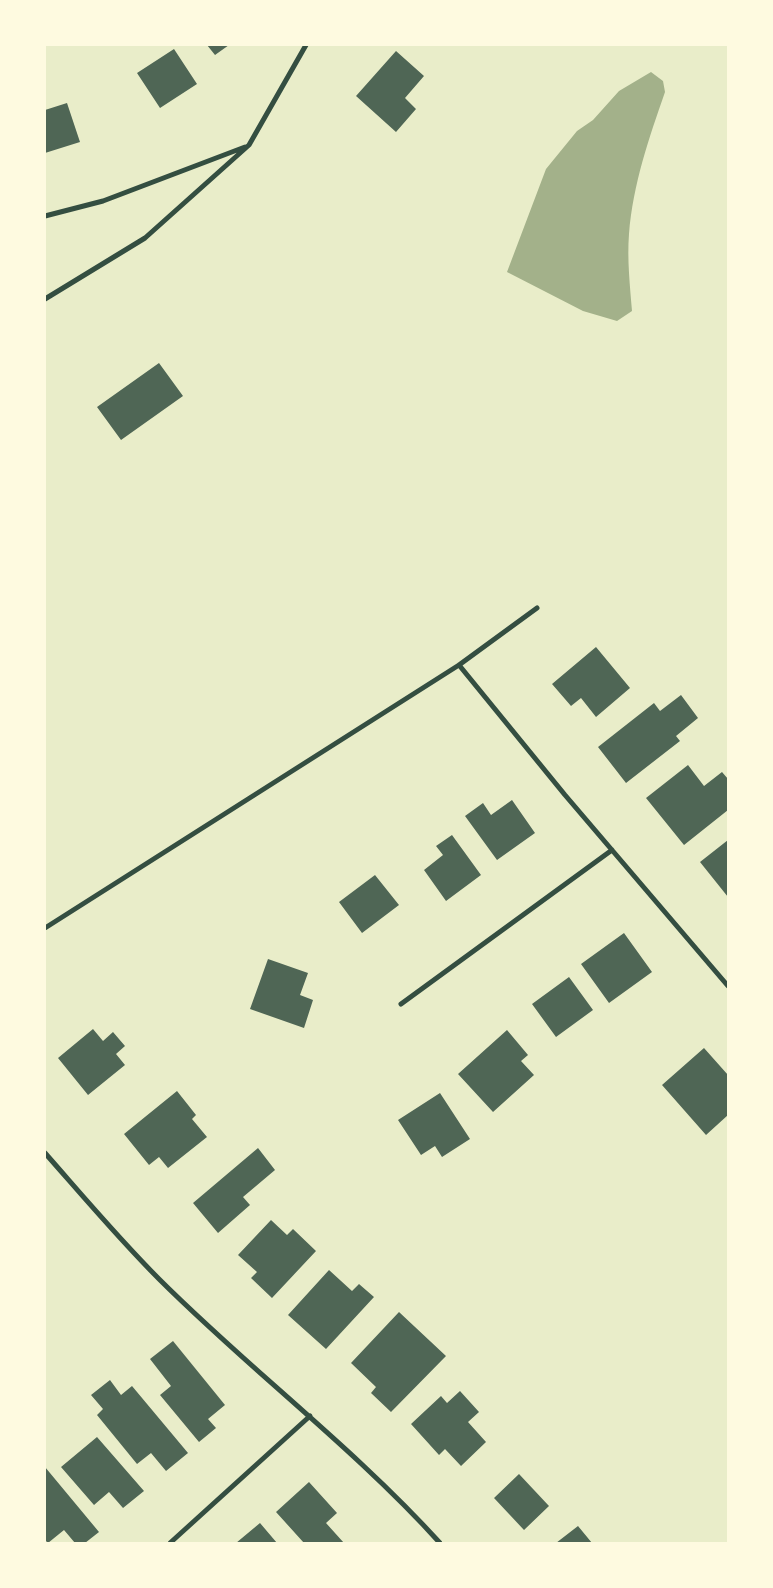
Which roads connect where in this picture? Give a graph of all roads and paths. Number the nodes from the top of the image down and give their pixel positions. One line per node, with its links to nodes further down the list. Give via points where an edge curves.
1 (306, 45): 2 (street)
2 (249, 145): 3 (street, via 102,201); 4 (street, via 145,238)
3 (45, 216)
4 (45, 299)
5 (537, 608): 6 (street)
6 (459, 665): 7 (street); 8 (street)
7 (612, 850): 9 (street); 10 (street)
8 (45, 928)
9 (728, 986)
10 (401, 1004)
11 (45, 1153): 12 (street, via 160,1279)
12 (310, 1416): 13 (street); 14 (street, via 413,1513)
13 (170, 1543)
14 (440, 1543)

